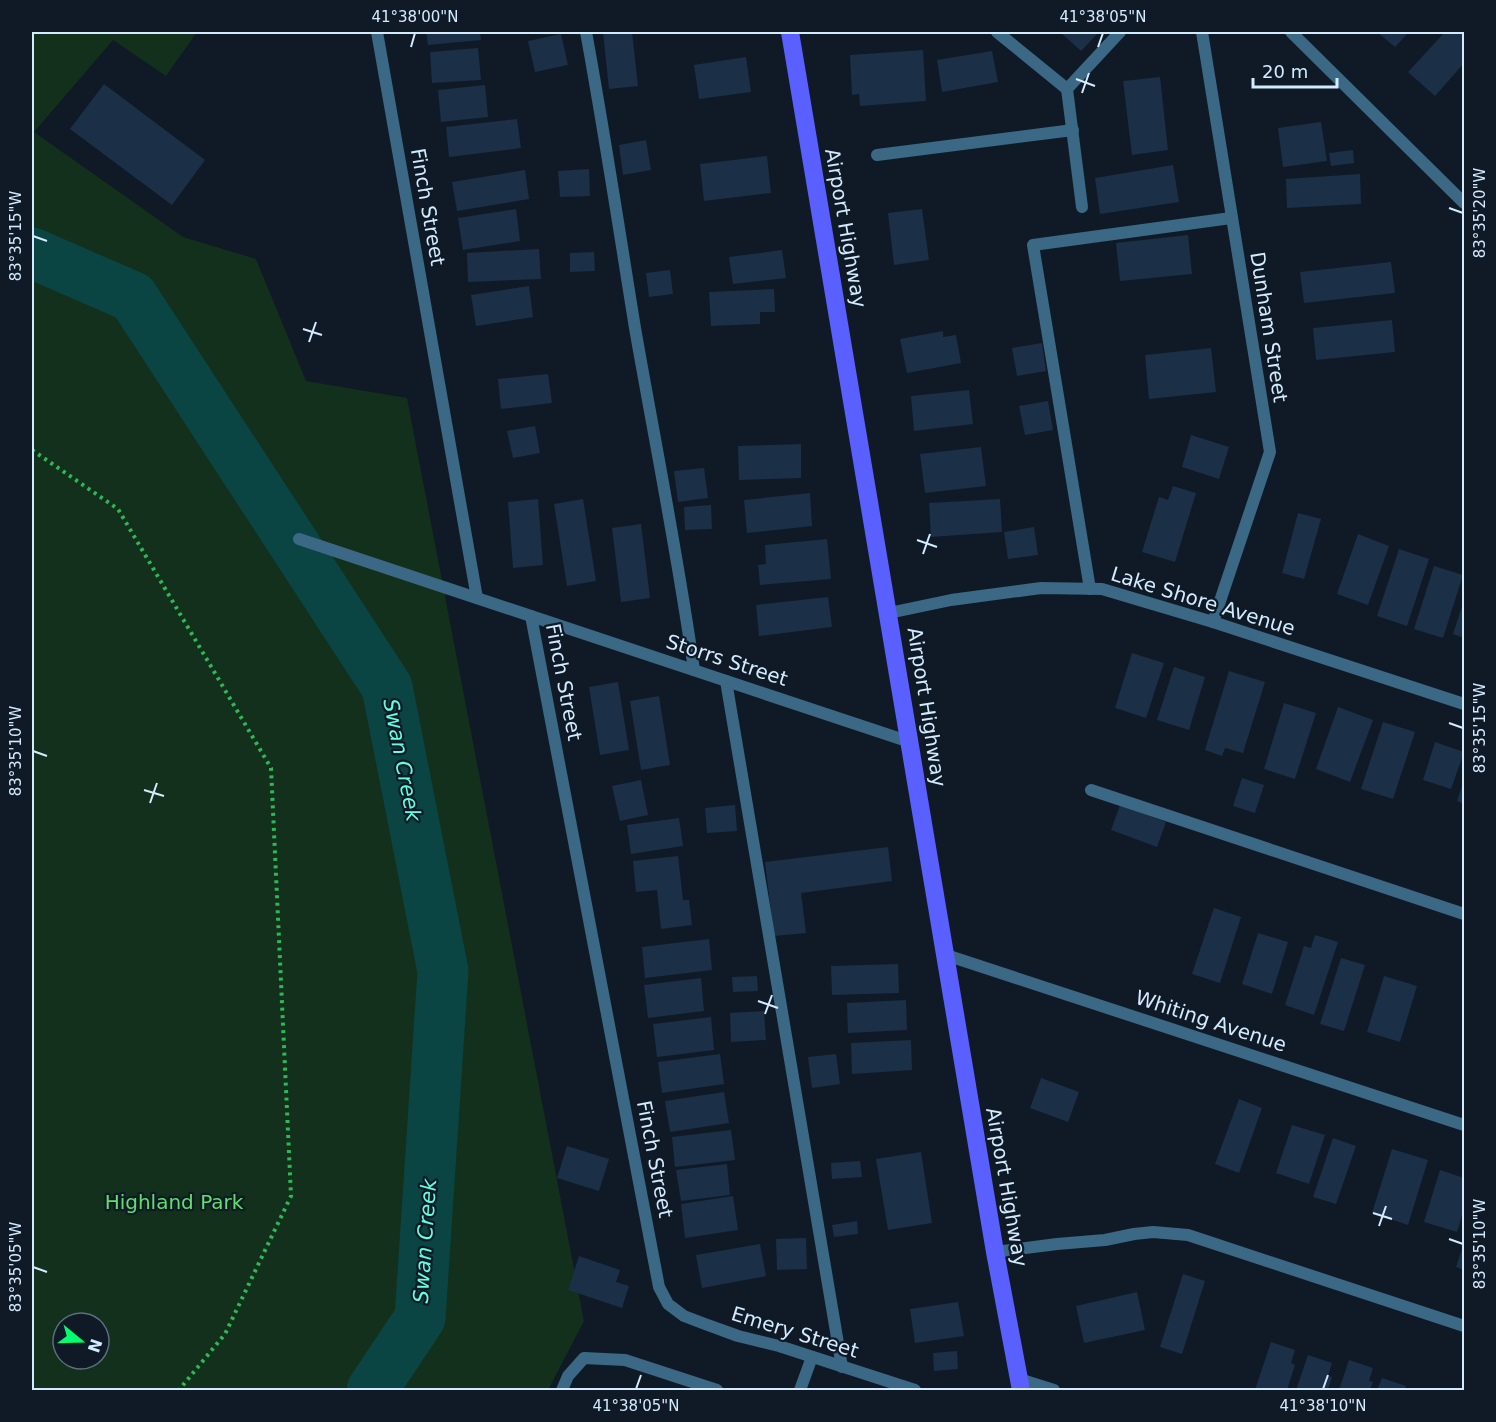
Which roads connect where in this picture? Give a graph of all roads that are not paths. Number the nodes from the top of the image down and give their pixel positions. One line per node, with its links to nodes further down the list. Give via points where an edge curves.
1 (377, 32): 16 (street, Finch Street)
2 (586, 32): 20 (street)
3 (790, 32): 17 (main road, Airport Highway)
4 (997, 32): 8 (street)
5 (1120, 32): 8 (street)
6 (1202, 32): 13 (street, Dunham Street)
7 (1291, 32): 11 (street)
8 (1067, 89): 9 (street)
9 (1073, 130): 10 (street); 12 (street)
10 (877, 154)
11 (1464, 203)
12 (1082, 207)
13 (1231, 218): 15 (street, via 1033,245); 19 (street, Dunham Street, via 1270,452)
14 (299, 539): 16 (street)
15 (1090, 589): 17 (street, Lake Shore Avenue, via 1041,588); 19 (street, Lake Shore Avenue, via 1102,589)
16 (477, 598): 18 (street, Finch Street)
17 (889, 613): 23 (main road, Airport Highway)
18 (531, 616): 20 (street, Storrs Street); 29 (street, Finch Street, via 659,1287)
19 (1212, 622): 22 (street, Lake Shore Avenue)
20 (694, 670): 21 (street, Storrs Street)
21 (726, 681): 23 (street, Storrs Street); 32 (street)
22 (1464, 704)
23 (910, 742): 26 (main road, Airport Highway)
24 (1091, 790): 25 (street)
25 (1464, 914)
26 (946, 955): 27 (street, Whiting Avenue); 28 (main road, Airport Highway)
27 (1464, 1125)
28 (995, 1252): 30 (street, via 1169,1232); 33 (main road, Airport Highway)
29 (668, 1304): 31 (street, Emery Street, via 705,1324)
30 (1464, 1326)
31 (812, 1357): 32 (street, Emery Street); 36 (street)
32 (842, 1367): 37 (street, Emery Street)
33 (1020, 1384): 38 (street)
34 (562, 1390): 35 (street, via 584,1358 626,1360)
35 (717, 1390)
36 (800, 1390)
37 (915, 1390)
38 (1054, 1390)

